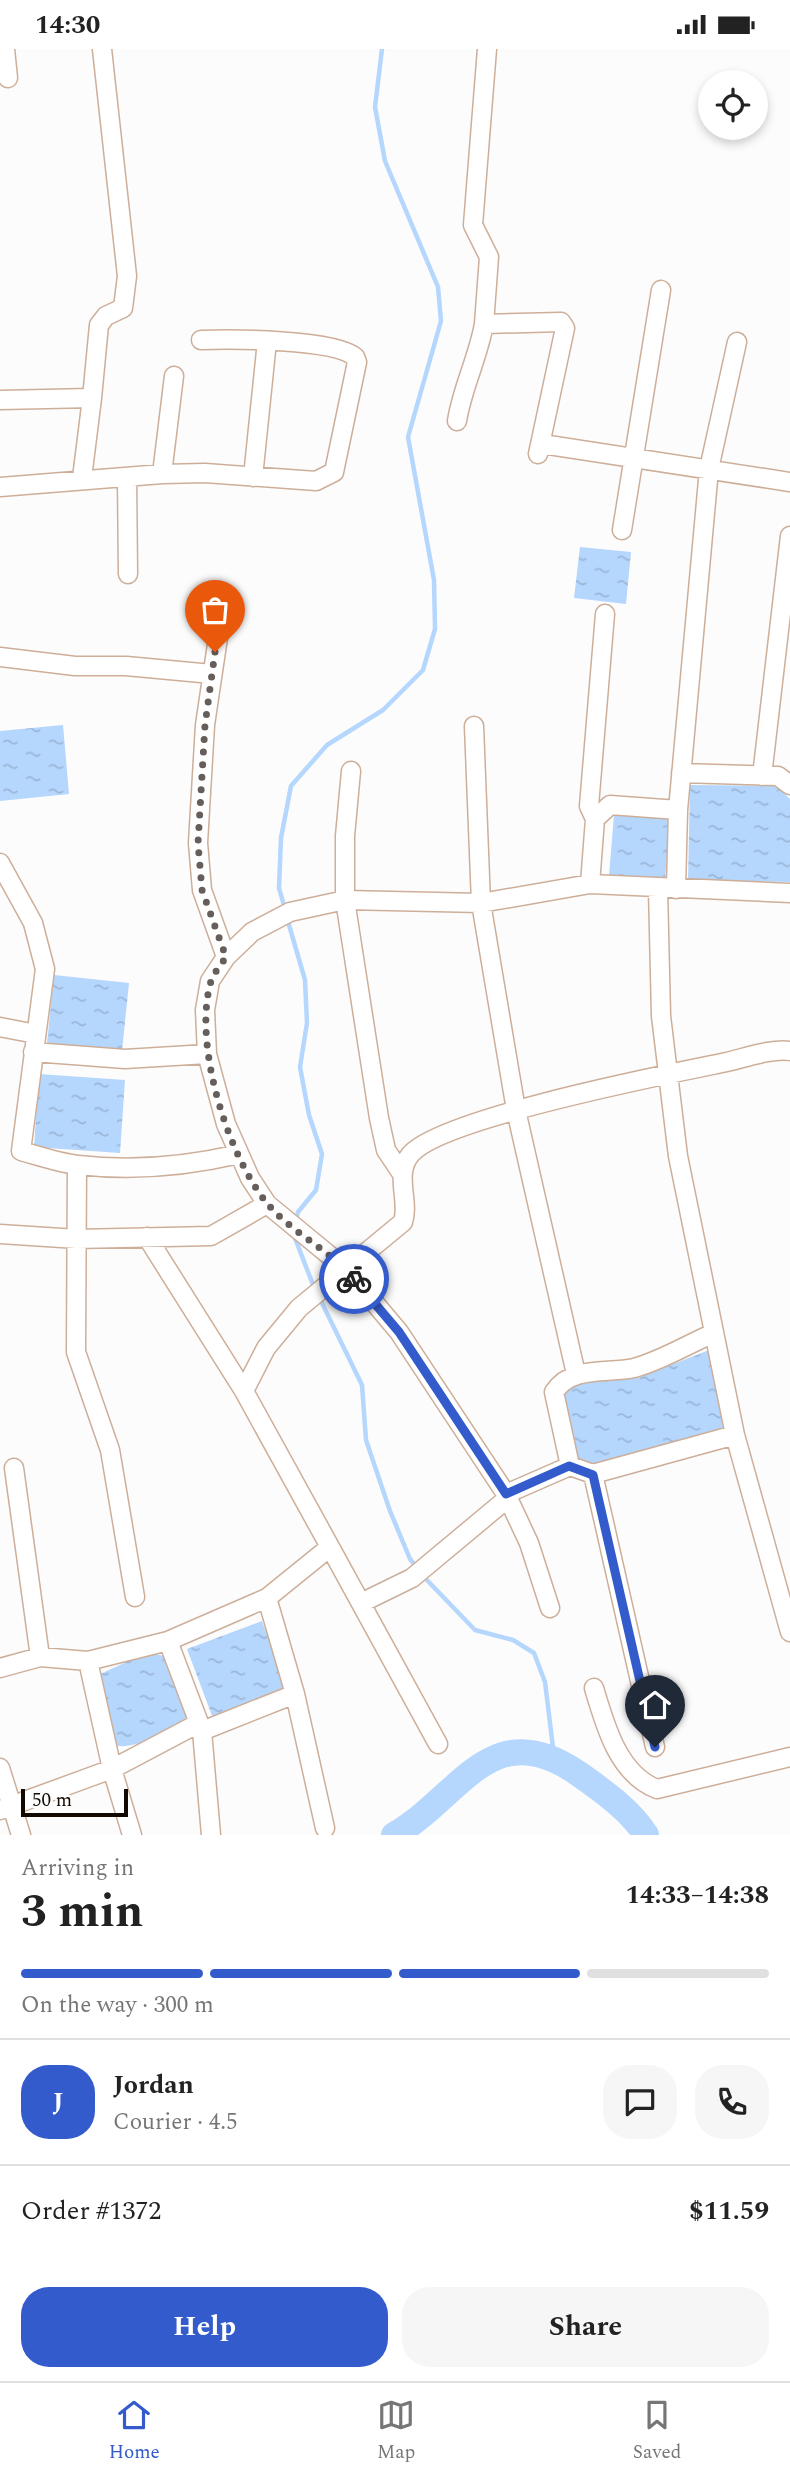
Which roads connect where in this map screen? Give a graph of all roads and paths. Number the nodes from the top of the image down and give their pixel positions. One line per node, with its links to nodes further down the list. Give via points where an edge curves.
1 (5, 49): 4 (street)
2 (102, 49): 11 (street, via 127,276 123,308 99,325)
3 (487, 49): 6 (street, via 472,225 489,257)
4 (8, 78)
5 (661, 290): 14 (street)
6 (484, 324): 13 (street); 14 (street, via 558,320 564,324 540,449)
7 (201, 340): 8 (street)
8 (267, 341): 17 (street); 17 (street, via 344,351 357,362 334,472 316,481)
9 (737, 342): 15 (street)
10 (174, 376): 16 (street)
11 (92, 398): 12 (street); 18 (street)
12 (0, 400)
13 (457, 421)
14 (632, 457): 15 (street); 22 (street)
15 (709, 469): 20 (street); 31 (street)
16 (162, 474): 17 (street); 19 (street)
17 (253, 477)
18 (82, 478): 19 (street); 21 (street)
19 (127, 478): 24 (street)
20 (790, 482)
21 (0, 487)
22 (622, 530)
23 (790, 535): 32 (street)
24 (128, 574)
25 (605, 614): 35 (street, via 589,806)
26 (219, 631): 28 (street)
27 (0, 657): 28 (street)
28 (212, 674): 42 (street, via 198,843 202,890)
29 (474, 726): 41 (street)
30 (351, 771): 40 (street)
31 (681, 773): 32 (street); 34 (street)
32 (762, 775): 33 (street, via 778,776)
33 (790, 785)
34 (678, 810): 35 (street, via 610,805); 38 (street)
35 (595, 819): 37 (street)
36 (0, 863): 44 (street, via 33,923 45,969)
37 (590, 884): 38 (street); 41 (street)
38 (667, 889): 39 (street); 48 (street, via 659,966)
39 (790, 893)
40 (345, 900): 41 (street); 42 (street, via 290,912 252,932); 52 (street, via 379,1118 386,1150)
41 (481, 902): 49 (street)
42 (226, 957): 47 (street, via 208,991)
43 (0, 1027): 44 (street)
44 (36, 1034): 46 (street)
45 (790, 1051): 48 (street)
46 (33, 1052): 47 (street, via 125,1059); 51 (street, via 21,1151)
47 (207, 1053): 50 (street)
48 (666, 1075): 49 (street); 58 (street)
49 (516, 1110): 52 (street, via 434,1139 410,1155); 59 (street)
50 (239, 1154): 51 (street, via 155,1166); 53 (street)
51 (77, 1165): 56 (street)
52 (402, 1174): 57 (street, via 403,1222)
53 (267, 1204): 55 (street, via 211,1236); 57 (street)
54 (0, 1234): 56 (street)
55 (147, 1237): 56 (street); 60 (street)
56 (77, 1239): 67 (street, via 76,1352 110,1450)
57 (346, 1269): 60 (street, via 299,1308 266,1347); 65 (street, via 399,1332)
58 (714, 1333): 59 (street, via 635,1367); 61 (street)
59 (576, 1374): 62 (street, via 554,1392)
60 (244, 1391): 66 (street)
61 (736, 1435): 64 (street); 71 (street)
62 (569, 1466): 64 (street); 65 (street)
63 (14, 1468): 73 (street)
64 (593, 1475): 80 (street)
65 (507, 1496): 69 (street, via 419,1572); 70 (street, via 529,1543)
66 (330, 1547): 68 (street); 69 (street)
67 (135, 1597)
68 (267, 1598): 72 (street); 77 (street)
69 (361, 1603): 79 (street)
70 (550, 1608)
71 (790, 1629)
72 (168, 1641): 74 (street); 78 (street)
73 (40, 1657): 74 (street); 75 (street)
74 (88, 1661): 83 (street)
75 (0, 1668)
76 (594, 1688): 81 (street, via 617,1751 635,1776 657,1789)
77 (295, 1694): 78 (street); 85 (street)
78 (201, 1727): 83 (street); 88 (street)
79 (438, 1744)
80 (655, 1747)
81 (790, 1757)
82 (0, 1768): 84 (street)
83 (112, 1769): 84 (street); 87 (street)
84 (6, 1808): 86 (street)
85 (325, 1828)
86 (22, 1835)
87 (132, 1835)
88 (211, 1835)

